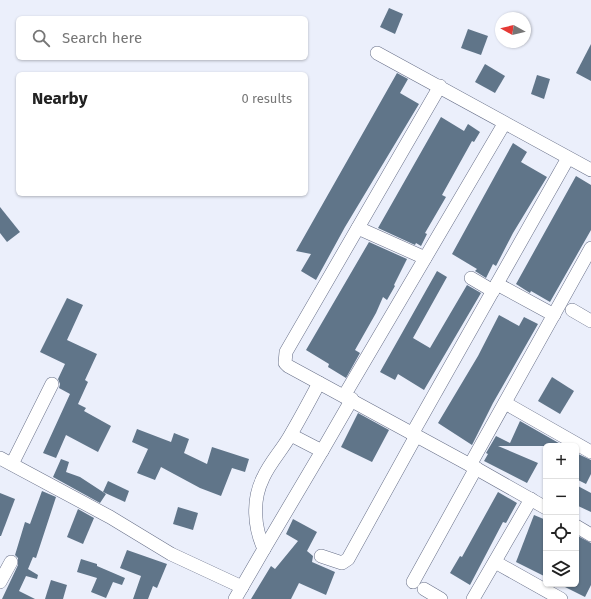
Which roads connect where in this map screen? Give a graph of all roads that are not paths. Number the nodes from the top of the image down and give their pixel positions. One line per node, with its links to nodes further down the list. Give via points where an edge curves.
1 (377, 52): 2 (street)
2 (440, 86): 3 (street); 6 (street)
3 (504, 124): 4 (street); 8 (street)
4 (568, 158): 5 (street); 10 (street)
5 (591, 170)
6 (358, 228): 8 (street); 14 (street, via 285,358 288,366)
7 (591, 248): 12 (street)
8 (425, 258): 16 (street)
9 (471, 278): 10 (street)
10 (495, 287): 12 (street); 19 (street)
11 (572, 310): 13 (street)
12 (554, 315): 17 (street)
13 (591, 321)
14 (319, 383): 16 (street); 18 (street)
15 (52, 384): 23 (street)
16 (348, 398): 19 (street); 20 (street)
17 (505, 403): 21 (street); 24 (street)
18 (291, 435): 20 (street); 29 (street, via 263,478 258,493 255,522)
19 (414, 435): 24 (street); 30 (street, via 348,559 342,563)
20 (322, 451): 29 (street)
21 (591, 452)
22 (0, 458): 23 (street)
23 (12, 464): 35 (street, via 110,517 171,554)
24 (473, 466): 25 (street); 34 (street)
25 (531, 499): 26 (street); 32 (street)
26 (543, 506)
27 (579, 528): 28 (street)
28 (591, 535)
29 (264, 548): 35 (street)
30 (321, 556)
31 (12, 562): 33 (street)
32 (495, 562): 39 (street); 40 (street)
33 (0, 582)
34 (413, 582)
35 (242, 587): 37 (street)
36 (424, 589): 38 (street)
37 (235, 599)
38 (441, 599)
39 (473, 599)
40 (561, 599)

